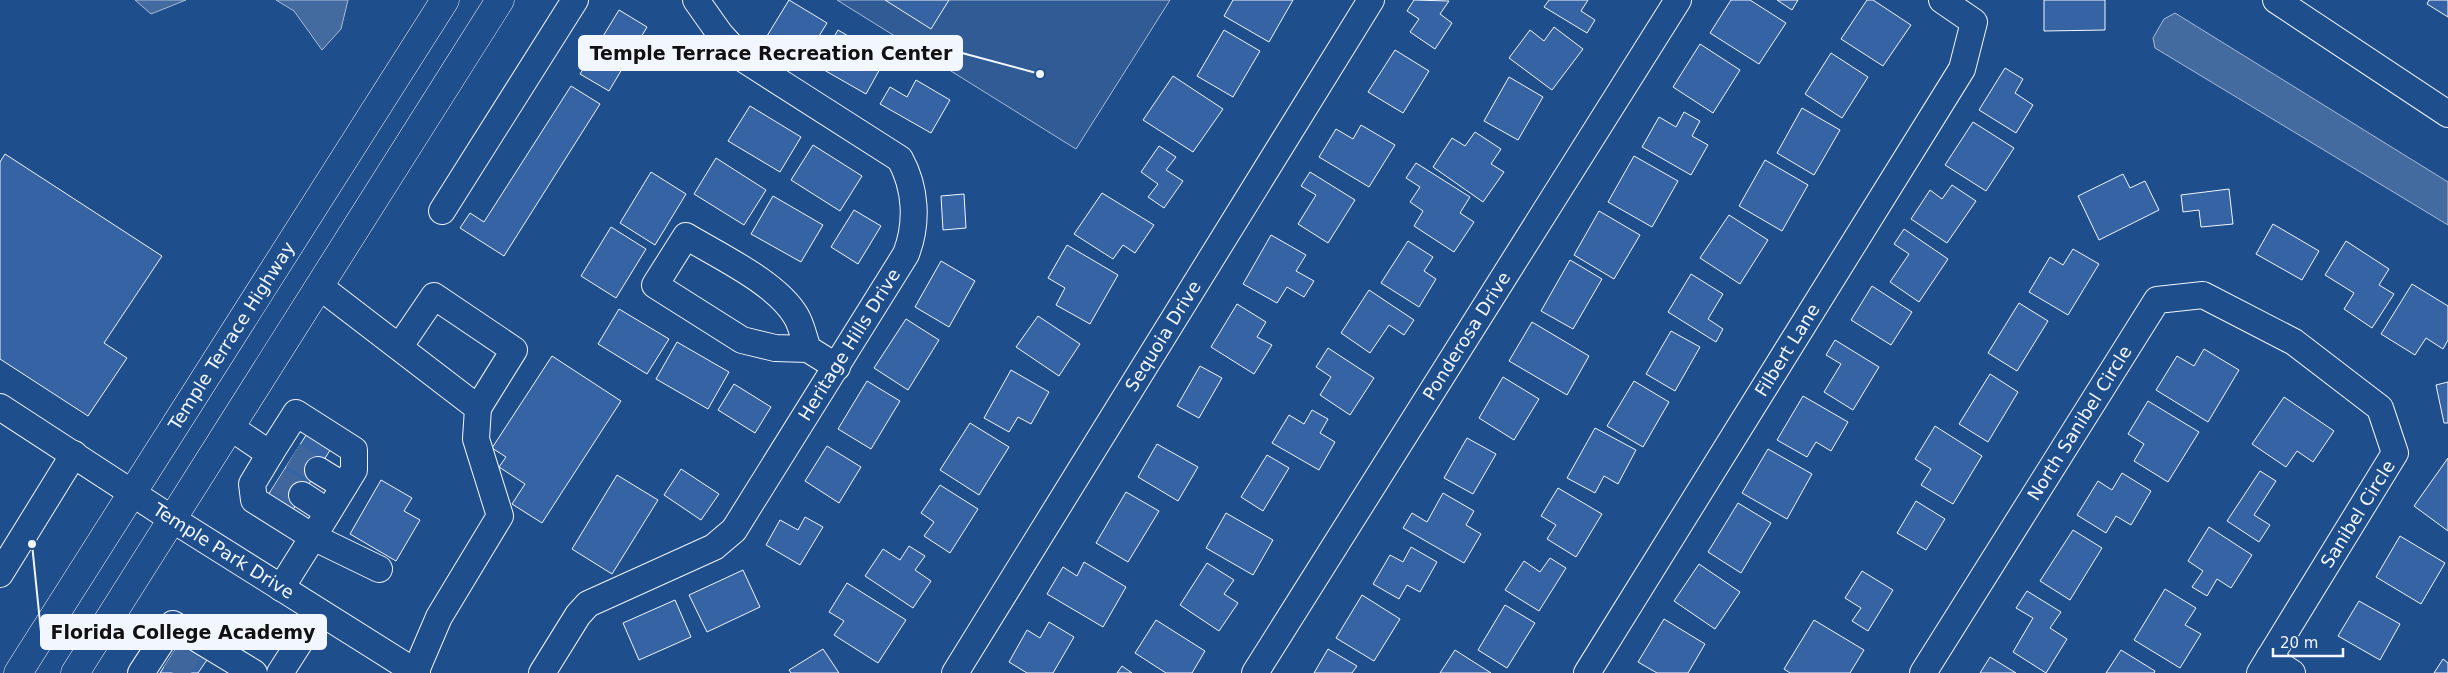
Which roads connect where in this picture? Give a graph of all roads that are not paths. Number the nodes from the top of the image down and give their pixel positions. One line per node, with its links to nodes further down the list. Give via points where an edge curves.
1 (444, 0): 23 (main road, Temple Terrace Highway)
2 (500, 0): 11 (main road)
3 (575, 0): 10 (street)
4 (696, 0): 15 (street, Heritage Hills Drive, via 742,58 889,150 900,159 907,172 914,207 911,240 906,254)
5 (1372, 0): 40 (street, Sequoia Drive)
6 (1678, 0): 41 (street, Ponderosa Drive)
7 (1942, 0): 42 (street, Filbert Lane, via 1974,22 1962,69)
8 (2276, 0): 9 (street)
9 (2448, 114)
10 (442, 211)
11 (319, 286): 13 (street); 18 (main road)
12 (2294, 342): 32 (street, Sanibel Circle, via 2380,408 2395,453); 43 (street, North Sanibel Circle, via 2203,295 2157,300)
13 (400, 346): 17 (street); 17 (street, via 434,296 514,350)
14 (808, 349): 14 (street, via 797,318 786,301 686,236 655,285 742,340 775,348); 15 (street)
15 (837, 367): 39 (street, Heritage Hills Drive, via 734,530 714,547 588,604)
16 (0, 407): 19 (street, Temple Park Drive)
17 (478, 408): 38 (street, via 476,439 500,516 439,617)
18 (230, 427): 20 (street); 26 (main road)
19 (74, 454): 23 (street, Temple Park Drive); 29 (street)
20 (276, 460): 22 (street, via 296,413 354,450 354,470); 27 (street, via 252,484 254,500)
21 (318, 470): 22 (street)
22 (344, 486): 25 (street)
23 (133, 493): 26 (street, Temple Park Drive); 33 (main road, Temple Terrace Highway)
24 (302, 495): 25 (street)
25 (328, 512): 27 (street)
26 (172, 519): 30 (street, Temple Park Drive); 34 (main road)
27 (313, 537): 28 (street); 30 (street)
28 (379, 569)
29 (0, 574)
30 (281, 588): 31 (street, Temple Park Drive)
31 (319, 612): 37 (street); 38 (street, Temple Park Drive)
32 (2264, 665): 44 (street, Sanibel Circle)
33 (18, 673)
34 (75, 673)
35 (142, 673): 36 (street, via 164,652 174,624)
36 (254, 673)
37 (280, 673)
38 (416, 673)
39 (542, 673)
40 (955, 673)
41 (1255, 673)
42 (1587, 673)
43 (1923, 673)
44 (2292, 673)

